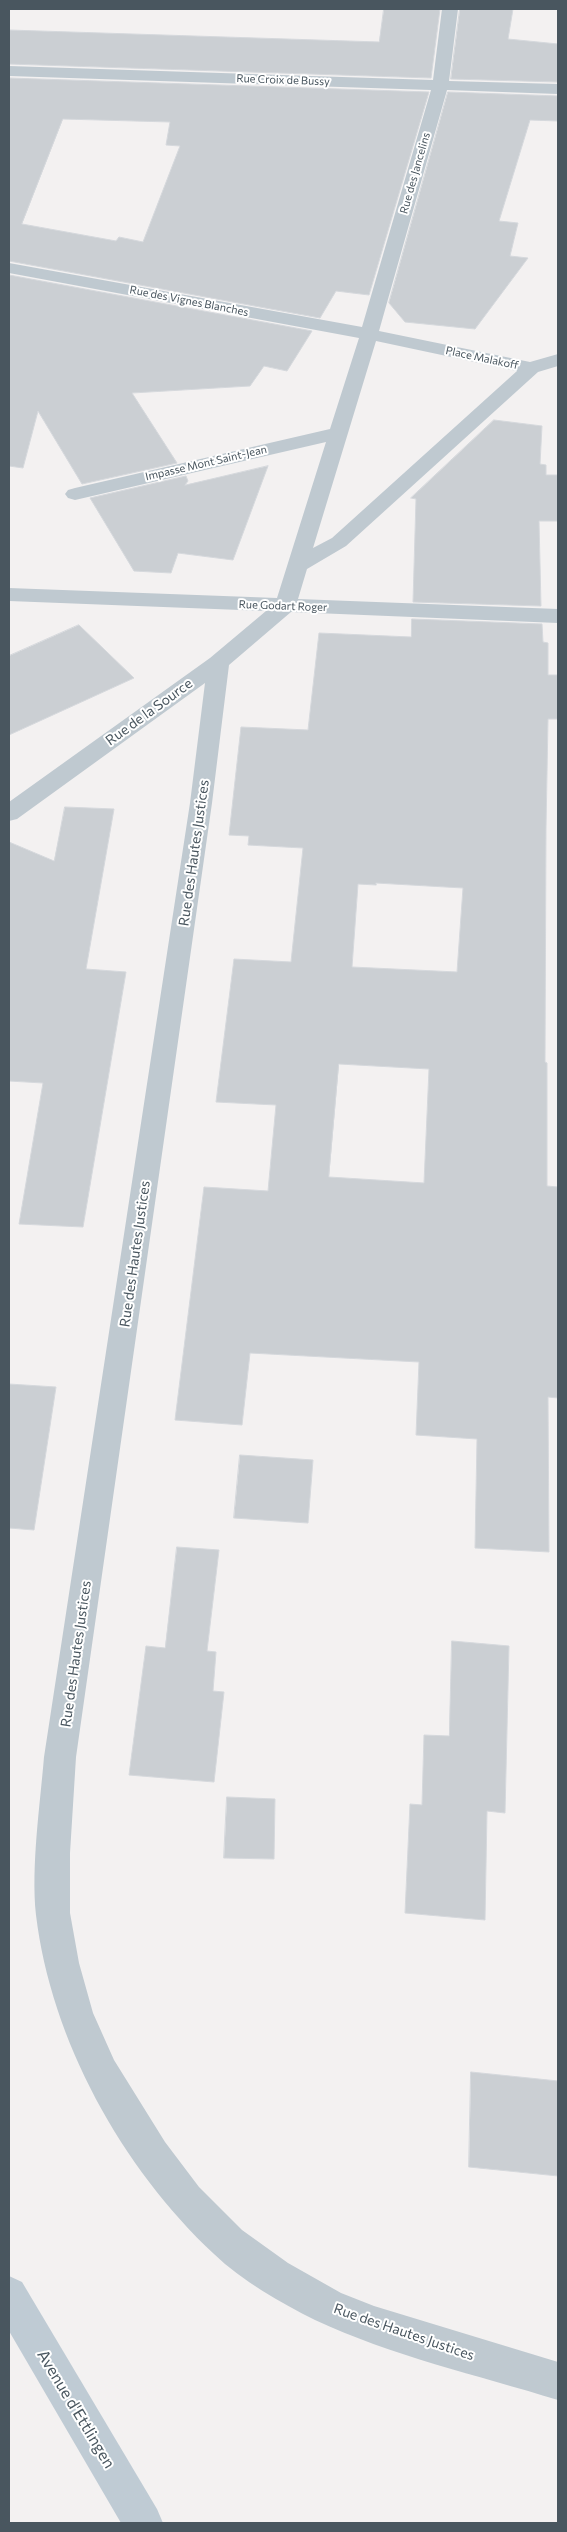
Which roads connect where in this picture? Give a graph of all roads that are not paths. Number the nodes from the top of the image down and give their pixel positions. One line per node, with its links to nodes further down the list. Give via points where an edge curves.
1 (450, 9): 3 (street, Rue des Jancelins)
2 (9, 71): 3 (street, Rue Croix de Bussy)
3 (440, 85): 4 (street, Rue Croix de Bussy); 6 (street, Rue des Jancelins)
4 (558, 89)
5 (9, 268): 6 (street, Rue des Vignes Blanches)
6 (369, 334): 8 (street, Place Malakoff); 9 (street)
7 (558, 360): 8 (street)
8 (531, 368): 11 (street, Place Malakoff, via 339,542)
9 (338, 433): 10 (street, Impasse Mont Saint-Jean); 11 (street)
10 (75, 494)
11 (297, 566): 13 (street)
12 (9, 594): 13 (street, Rue Godart Roger)
13 (284, 606): 14 (street, Rue Godart Roger); 15 (street, Rue de la Source)
14 (558, 616)
15 (218, 663): 16 (street, Rue de la Source); 18 (street, Rue des Hautes Justices, via 201,803 60,1757 53,1913 62,1963 76,2014 101,2073 152,2155 186,2200 230,2243 275,2276 328,2306 374,2325)
16 (9, 812)
17 (9, 2295): 19 (street, Avenue d'Ettlingen)
18 (558, 2381)
19 (143, 2523)

